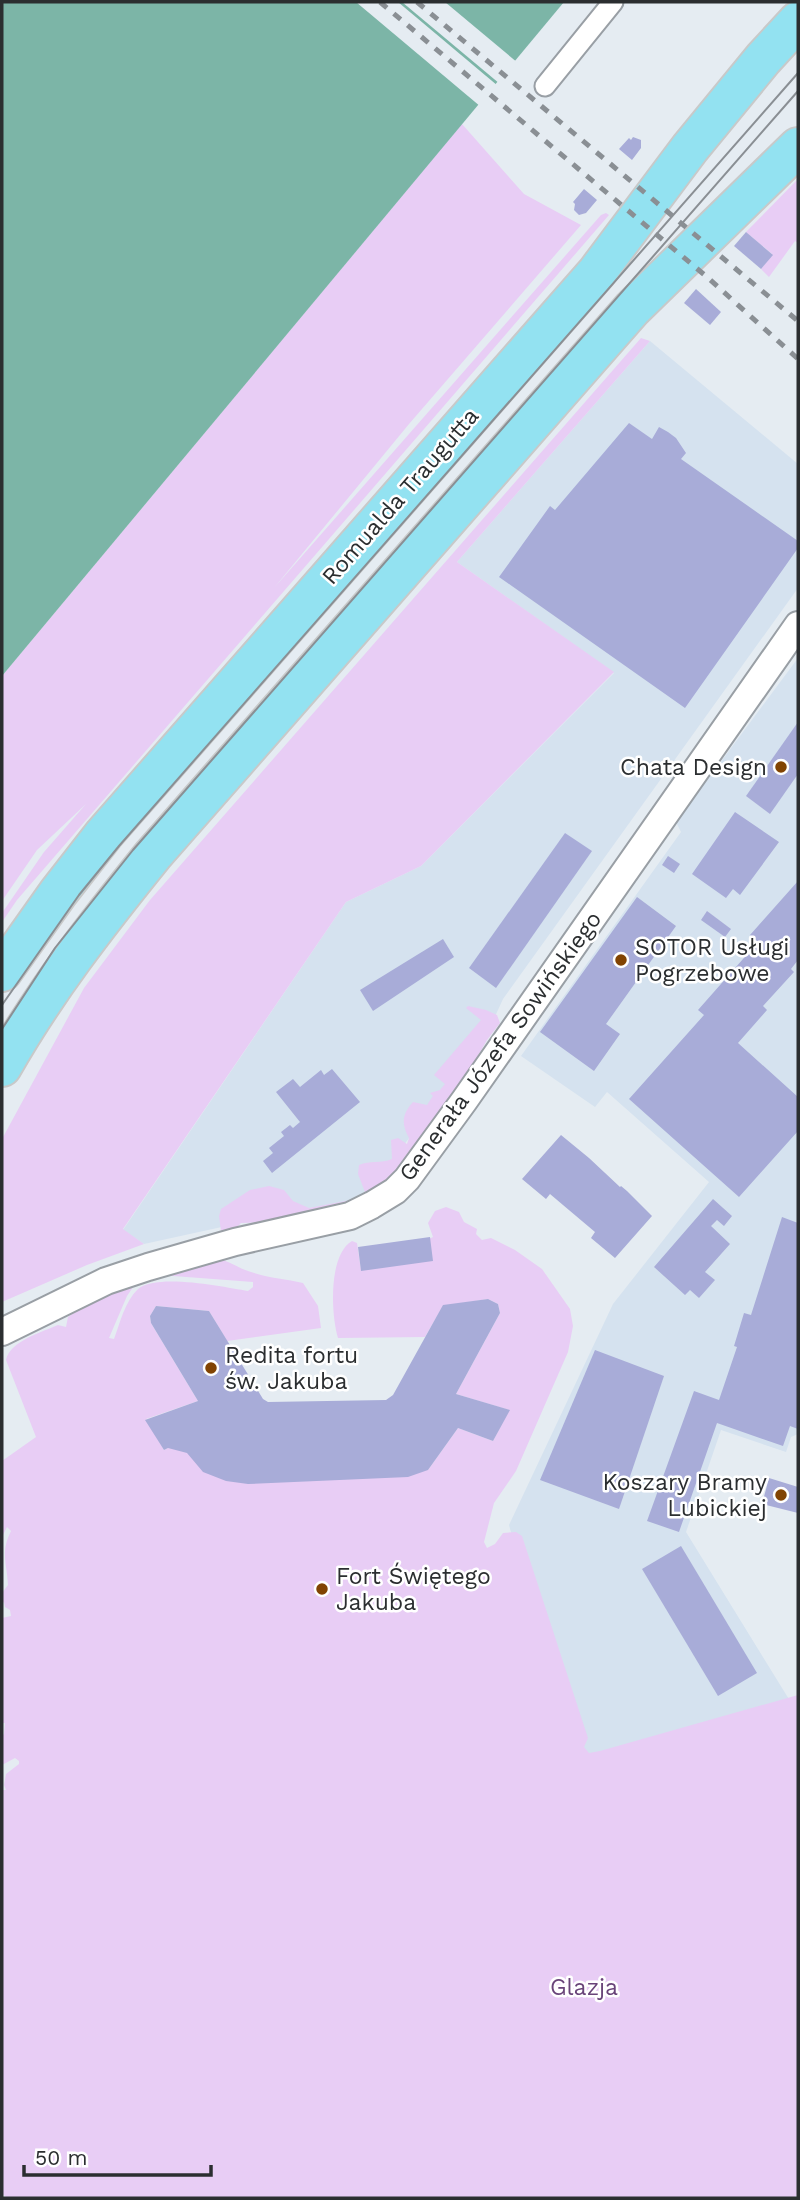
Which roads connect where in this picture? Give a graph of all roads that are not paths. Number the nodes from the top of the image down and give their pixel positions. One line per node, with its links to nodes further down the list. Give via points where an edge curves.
1 (613, 2): 3 (street)
2 (798, 21): 6 (main road, Romualda Traugutta, via 690,148 597,272 104,834)
3 (545, 86)
4 (798, 147): 7 (main road, via 632,309 153,855 71,960)
5 (798, 625): 8 (street, Generała Józefa Sowińskiego, via 395,1191 350,1216 222,1245 106,1282)
6 (2, 972)
7 (2, 1067)
8 (2, 1332)

